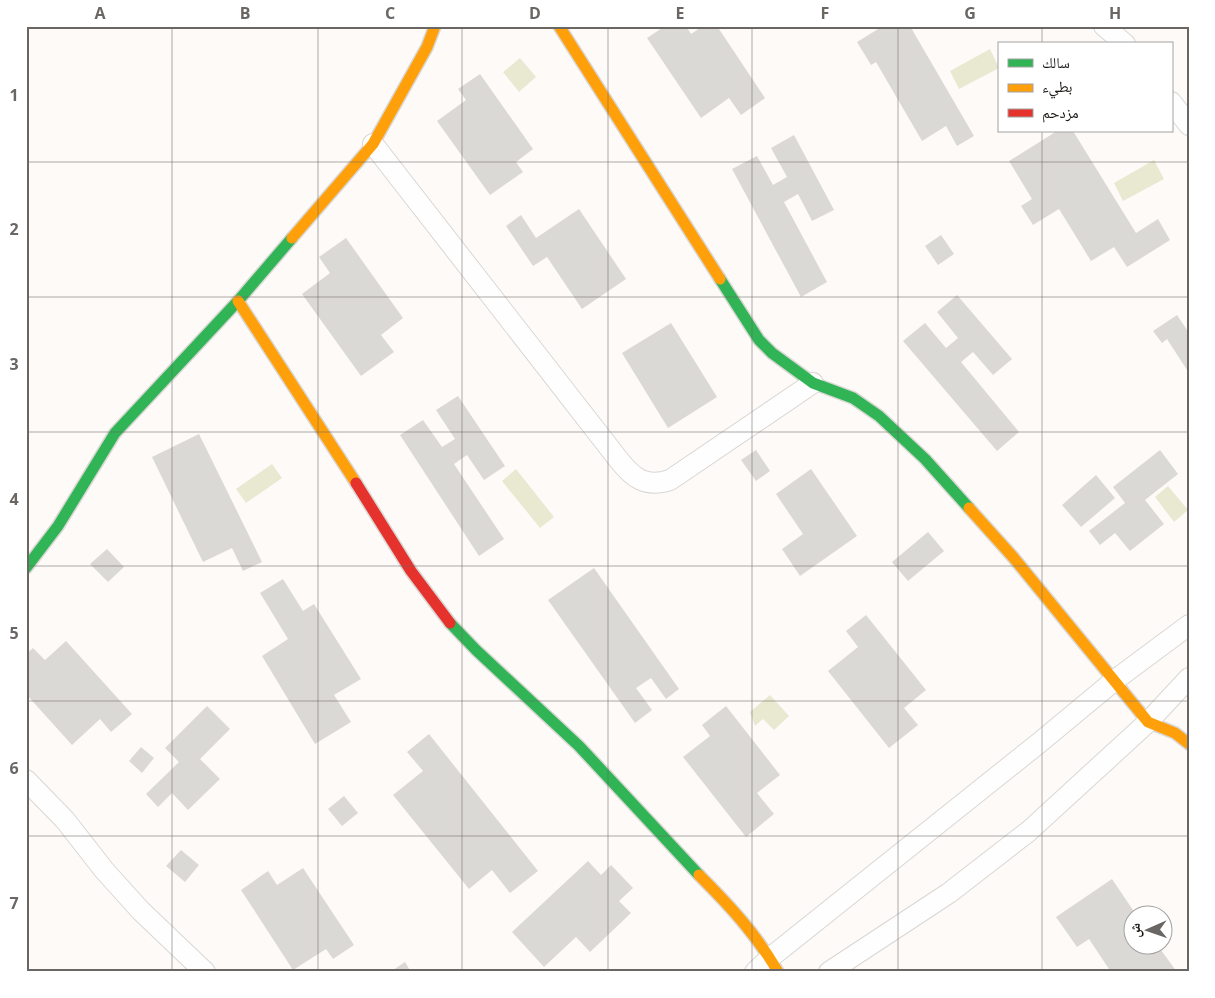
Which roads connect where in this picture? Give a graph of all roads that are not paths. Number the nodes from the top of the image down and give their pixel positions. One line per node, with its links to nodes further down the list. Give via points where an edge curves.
1 (434, 26): 7 (street, via 427,47)
2 (559, 26): 9 (street, via 759,340)
3 (1104, 26): 4 (street)
4 (1123, 42)
5 (1172, 103): 6 (street)
6 (1189, 125)
7 (373, 144): 8 (street); 9 (street, via 637,479 661,483 670,480)
8 (238, 301): 10 (street, via 115,433 58,526); 17 (street, via 447,621 494,669 566,732 748,925)
9 (813, 383): 13 (street, via 853,398 879,416 925,459 1013,557)
10 (26, 568)
11 (1189, 625): 13 (street)
12 (1189, 678): 14 (street)
13 (1115, 680): 14 (street); 17 (street)
14 (1148, 722): 15 (street, via 1175,733); 20 (street, via 1022,836 949,893)
15 (1189, 744)
16 (26, 780): 18 (street, via 65,820 141,912)
17 (774, 964): 19 (street)
18 (206, 972)
19 (755, 972)
20 (829, 972)

